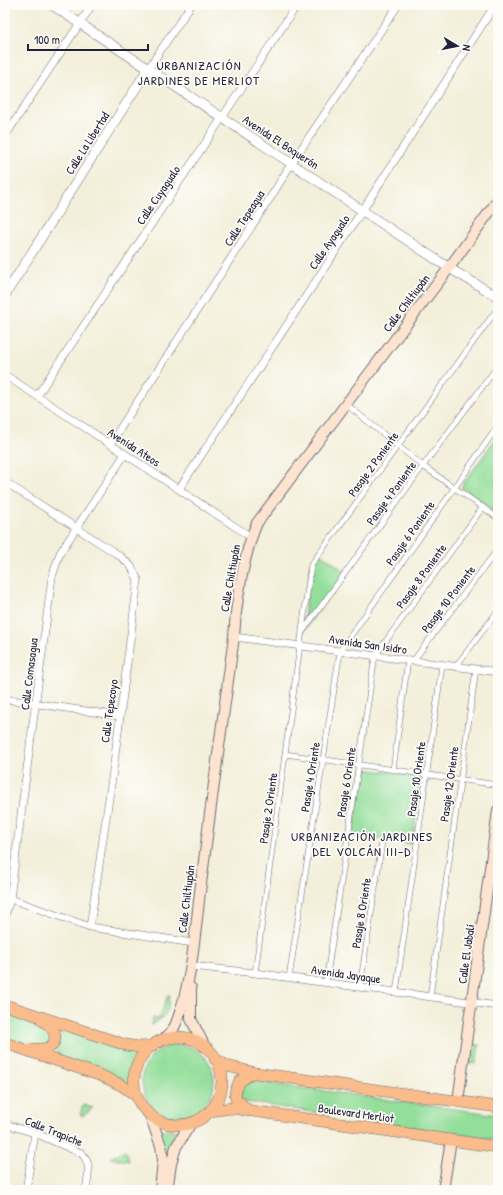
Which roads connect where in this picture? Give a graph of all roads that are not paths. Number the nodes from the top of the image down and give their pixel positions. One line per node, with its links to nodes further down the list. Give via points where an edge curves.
1 (52, 5): 7 (street, Avenida El Boquerón)
2 (92, 5): 7 (street)
3 (191, 5): 8 (street, Calle La Libertad)
4 (297, 5): 9 (street, Calle Cuyagualo)
5 (398, 5): 11 (street, Calle Tepeagua)
6 (495, 5): 13 (street, Calle Ayagualo)
7 (80, 24): 8 (street, Avenida El Boquerón); 10 (street)
8 (148, 69): 9 (street, Avenida El Boquerón); 15 (street, Calle La Libertad)
9 (222, 119): 11 (street, Avenida El Boquerón); 20 (street, Calle Cuyagualo)
10 (5, 136)
11 (291, 164): 13 (street, Avenida El Boquerón); 23 (street, Calle Tepeagua)
12 (498, 200): 14 (main road, Calle Chiltiupán)
13 (362, 211): 14 (street, Avenida El Boquerón); 29 (street, Calle Ayagualo)
14 (450, 268): 16 (street, Avenida El Boquerón); 21 (main road, Calle Chiltiupán)
15 (5, 294)
16 (498, 297)
17 (498, 308): 24 (street, Pasaje 2 Poniente)
18 (498, 366): 26 (street, Pasaje 4 Poniente)
19 (5, 375): 20 (street, Avenida Ateos)
20 (37, 396): 23 (street, Avenida Ateos)
21 (346, 404): 24 (street); 33 (main road, Calle Chiltiupán, via 257,523)
22 (498, 426): 28 (street, Pasaje 6 Poniente)
23 (110, 444): 25 (street, Avenida Ateos)
24 (398, 446): 26 (street); 36 (street, Pasaje 2 Poniente, via 311,565)
25 (125, 454): 29 (street, Avenida Ateos); 32 (street, Calle Comasagua)
26 (423, 466): 28 (street); 36 (street, Pasaje 4 Poniente)
27 (5, 482): 32 (street, Calle Tepecoyo)
28 (454, 487): 30 (street); 39 (street, Pasaje 6 Poniente)
29 (179, 490): 33 (street, Avenida Ateos)
30 (483, 507): 31 (street); 40 (street, Pasaje 8 Poniente)
31 (498, 518)
32 (75, 527): 47 (street, Calle Comasagua, via 60,553 52,577); 48 (street, Calle Tepecoyo, via 126,561 138,580)
33 (251, 536): 37 (main road, Calle Chiltiupán, via 237,605)
34 (498, 549): 41 (street, Pasaje 10 Poniente)
35 (498, 611): 43 (street)
36 (302, 633): 38 (street, Pasaje 2 Poniente)
37 (234, 637): 38 (street, Avenida San Isidro); 62 (main road, Calle Chiltiupán)
38 (300, 646): 39 (street, Avenida San Isidro); 49 (street, Pasaje 2 Oriente)
39 (340, 651): 40 (street, Avenida San Isidro); 50 (street, Pasaje 4 Oriente)
40 (375, 656): 41 (street, Avenida San Isidro); 51 (street, Pasaje 6 Oriente)
41 (411, 661): 42 (street, Avenida San Isidro); 52 (street)
42 (442, 665): 43 (street, Avenida San Isidro); 53 (street, Pasaje 10 Oriente)
43 (456, 666): 44 (street, Avenida San Isidro)
44 (476, 669): 45 (street, Avenida San Isidro); 54 (street, Pasaje 12 Oriente)
45 (498, 672)
46 (5, 699): 47 (street)
47 (36, 704): 48 (street); 59 (street, Calle Comasagua)
48 (120, 716): 61 (street, Calle Tepecoyo)
49 (285, 754): 50 (street); 64 (street, Pasaje 2 Oriente)
50 (323, 759): 51 (street); 65 (street, Pasaje 4 Oriente)
51 (359, 765): 52 (street); 66 (street, Pasaje 6 Oriente)
52 (392, 770): 53 (street)
53 (426, 775): 54 (street); 68 (street, Pasaje 10 Oriente)
54 (460, 779): 55 (street); 69 (street, Pasaje 12 Oriente)
55 (498, 785)
56 (498, 810): 58 (main road, Calle El Jabalí)
57 (382, 842): 67 (street, Pasaje 8 Oriente)
58 (495, 855): 70 (main road, Calle El Jabalí)
59 (8, 898): 60 (street, Calle Comasagua); 61 (street)
60 (5, 916)
61 (90, 927): 62 (street)
62 (193, 943): 63 (main road, Calle Chiltiupán)
63 (191, 966): 64 (street, Avenida Jayaque); 75 (main road, Calle Chiltiupán, via 178,1019 170,1035); 76 (main road, Calle Chiltiupán, via 191,1019)
64 (255, 973): 65 (street, Avenida Jayaque)
65 (289, 978): 66 (street, Avenida Jayaque)
66 (326, 982): 67 (street, Avenida Jayaque)
67 (360, 987): 68 (street, Avenida Jayaque)
68 (396, 992): 69 (street, Avenida Jayaque)
69 (430, 996): 70 (street, Avenida Jayaque)
70 (473, 1002): 72 (street, Avenida Jayaque); 81 (main road, Calle El Jabalí)
71 (5, 1005): 73 (main road)
72 (498, 1006)
73 (39, 1017): 75 (main road, via 126,1045 139,1047); 77 (main road, via 53,1029 53,1044 46,1049)
74 (5, 1043): 77 (main road)
75 (156, 1044): 76 (main road, via 169,1038 188,1039); 80 (main road, via 140,1060 136,1069)
76 (205, 1047): 78 (main road)
77 (21, 1048): 80 (main road, via 102,1076)
78 (215, 1059): 79 (main road, via 226,1066); 83 (main road, via 220,1069 221,1091)
79 (252, 1073): 81 (main road); 84 (main road, via 239,1082 235,1093 236,1099)
80 (137, 1096): 85 (main road, via 144,1110)
81 (458, 1101): 82 (main road)
82 (498, 1107)
83 (210, 1111): 84 (main road, Boulevard Merliot, via 232,1108); 86 (main road)
84 (249, 1111): 89 (main road, Boulevard Merliot)
85 (150, 1115): 86 (main road, via 170,1125); 93 (main road, via 163,1160)
86 (192, 1123): 94 (main road, via 176,1147)
87 (5, 1124): 88 (street, Calle Trapiche)
88 (34, 1133): 91 (street); 92 (street, Calle Trapiche, via 87,1158 89,1166)
89 (450, 1140): 90 (main road, Boulevard Merliot); 95 (main road)
90 (498, 1147)
91 (26, 1190)
92 (86, 1190)
93 (160, 1190)
94 (167, 1190)
95 (443, 1190)

